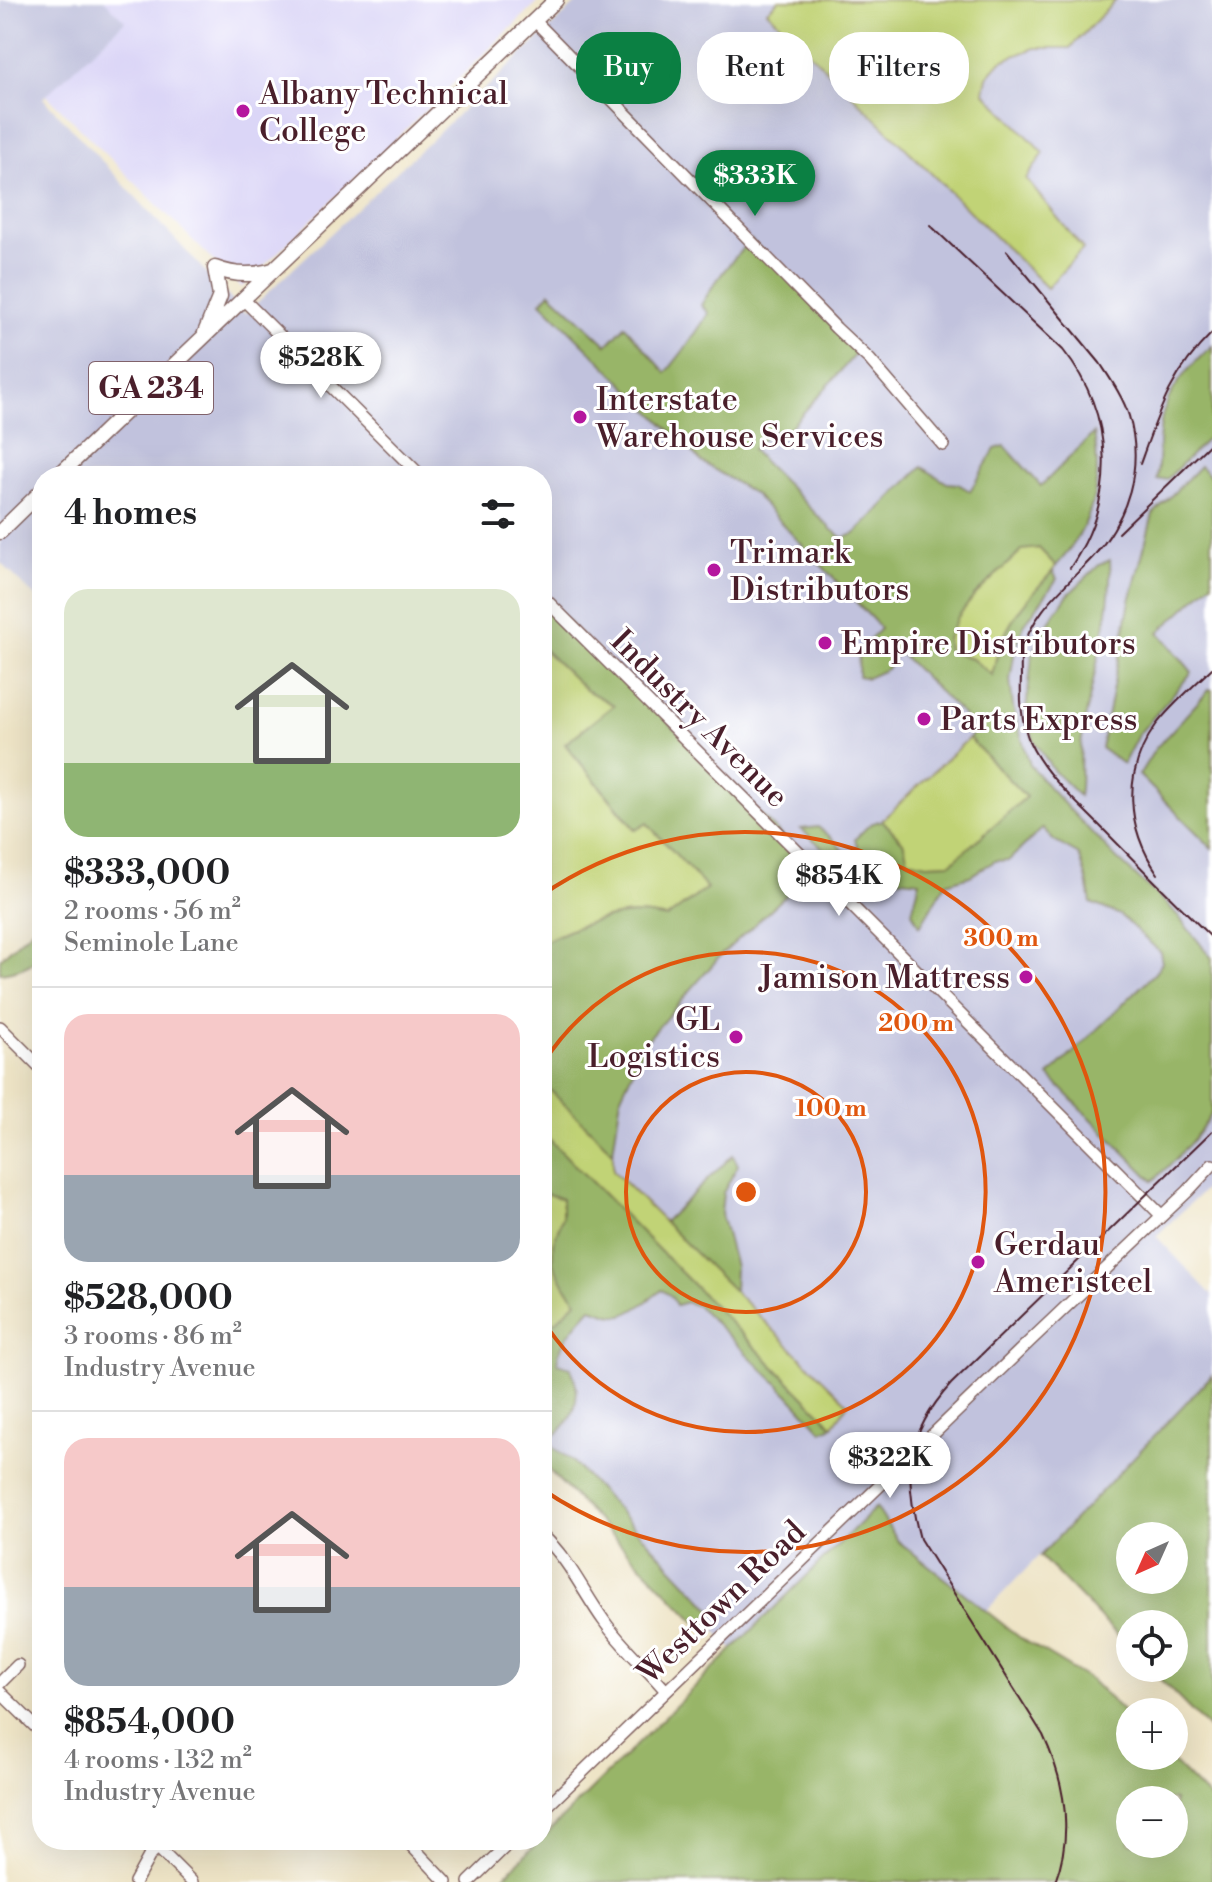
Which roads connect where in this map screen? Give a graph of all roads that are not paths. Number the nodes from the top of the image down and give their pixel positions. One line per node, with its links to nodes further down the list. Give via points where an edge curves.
1 (556, 0): 2 (main road, GA 234)
2 (534, 20): 3 (main road, GA 234); 6 (street, via 870,360)
3 (277, 269): 4 (main road, GA 234); 5 (main road, via 244,275 215,268 220,296)
4 (244, 300): 5 (main road, GA 234); 8 (street)
5 (202, 340): 7 (main road, GA 234)
6 (943, 445)
7 (69, 466)
8 (411, 466)
9 (32, 501): 10 (main road)
10 (0, 532)
11 (552, 606): 15 (street, Industry Avenue)
12 (0, 1027): 13 (street)
13 (32, 1059)
14 (1212, 1165): 15 (street, Westtown Road)
15 (1161, 1215): 19 (street, Westtown Road)
16 (552, 1544): 19 (street, via 620,1642)
17 (18, 1665): 18 (street)
18 (0, 1683)
19 (666, 1691): 22 (street, Westtown Road)
20 (0, 1692): 21 (street)
21 (32, 1723)
22 (552, 1801)
23 (152, 1850): 27 (street)
24 (163, 1850): 28 (street)
25 (416, 1850): 29 (street)
26 (502, 1850): 30 (street)
27 (135, 1882)
28 (192, 1882)
29 (446, 1882)
30 (469, 1882)

